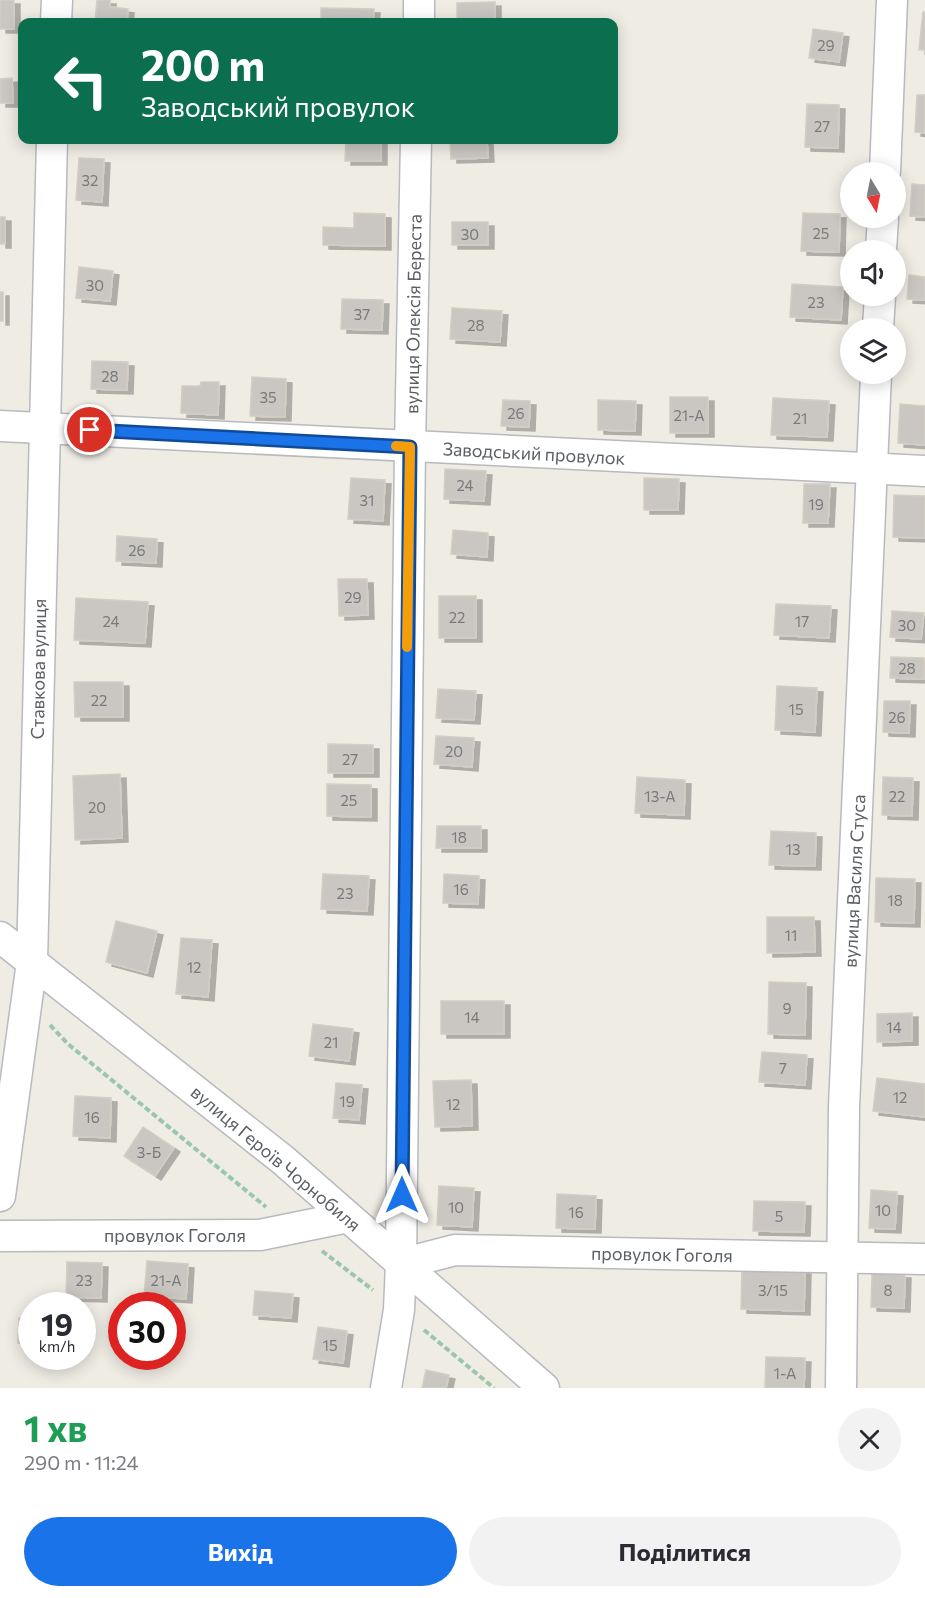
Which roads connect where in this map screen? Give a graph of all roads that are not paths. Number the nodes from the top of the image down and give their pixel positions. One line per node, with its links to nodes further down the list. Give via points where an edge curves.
1 (57, 0): 4 (street)
2 (419, 0): 5 (street)
3 (892, 0): 8 (street)
4 (56, 18)
5 (419, 18)
6 (52, 144): 11 (street, Ставкова вулиця)
7 (416, 144): 12 (street, вулиця Олексія Береста)
8 (885, 162)
9 (876, 384): 13 (street, вулиця Василя Стуса)
10 (0, 426): 11 (street, Заводський провулок)
11 (44, 428): 12 (street, Заводський провулок); 16 (street, Ставкова вулиця)
12 (410, 447): 13 (street, Заводський провулок); 22 (street, вулиця Олексія Береста)
13 (872, 467): 14 (street, Заводський провулок); 20 (street, вулиця Василя Стуса, via 844,1107)
14 (925, 471)
15 (0, 938): 16 (street, вулиця Героїв Чорнобиля)
16 (32, 962): 17 (street, Ставкова вулиця); 18 (street, вулиця Героїв Чорнобиля, via 283,1160)
17 (0, 1196)
18 (348, 1217): 19 (street, провулок Гоголя, via 260,1234); 22 (street, вулиця Героїв Чорнобиля)
19 (0, 1236)
20 (843, 1257): 21 (street, провулок Гоголя); 22 (street, провулок Гоголя, via 455,1250); 25 (street, вулиця Василя Стуса)
21 (925, 1259)
22 (401, 1264): 23 (street, вулиця Олексія Береста, via 399,1310); 24 (street, вулиця Героїв Чорнобиля)
23 (386, 1388)
24 (544, 1388)
25 (841, 1388)

